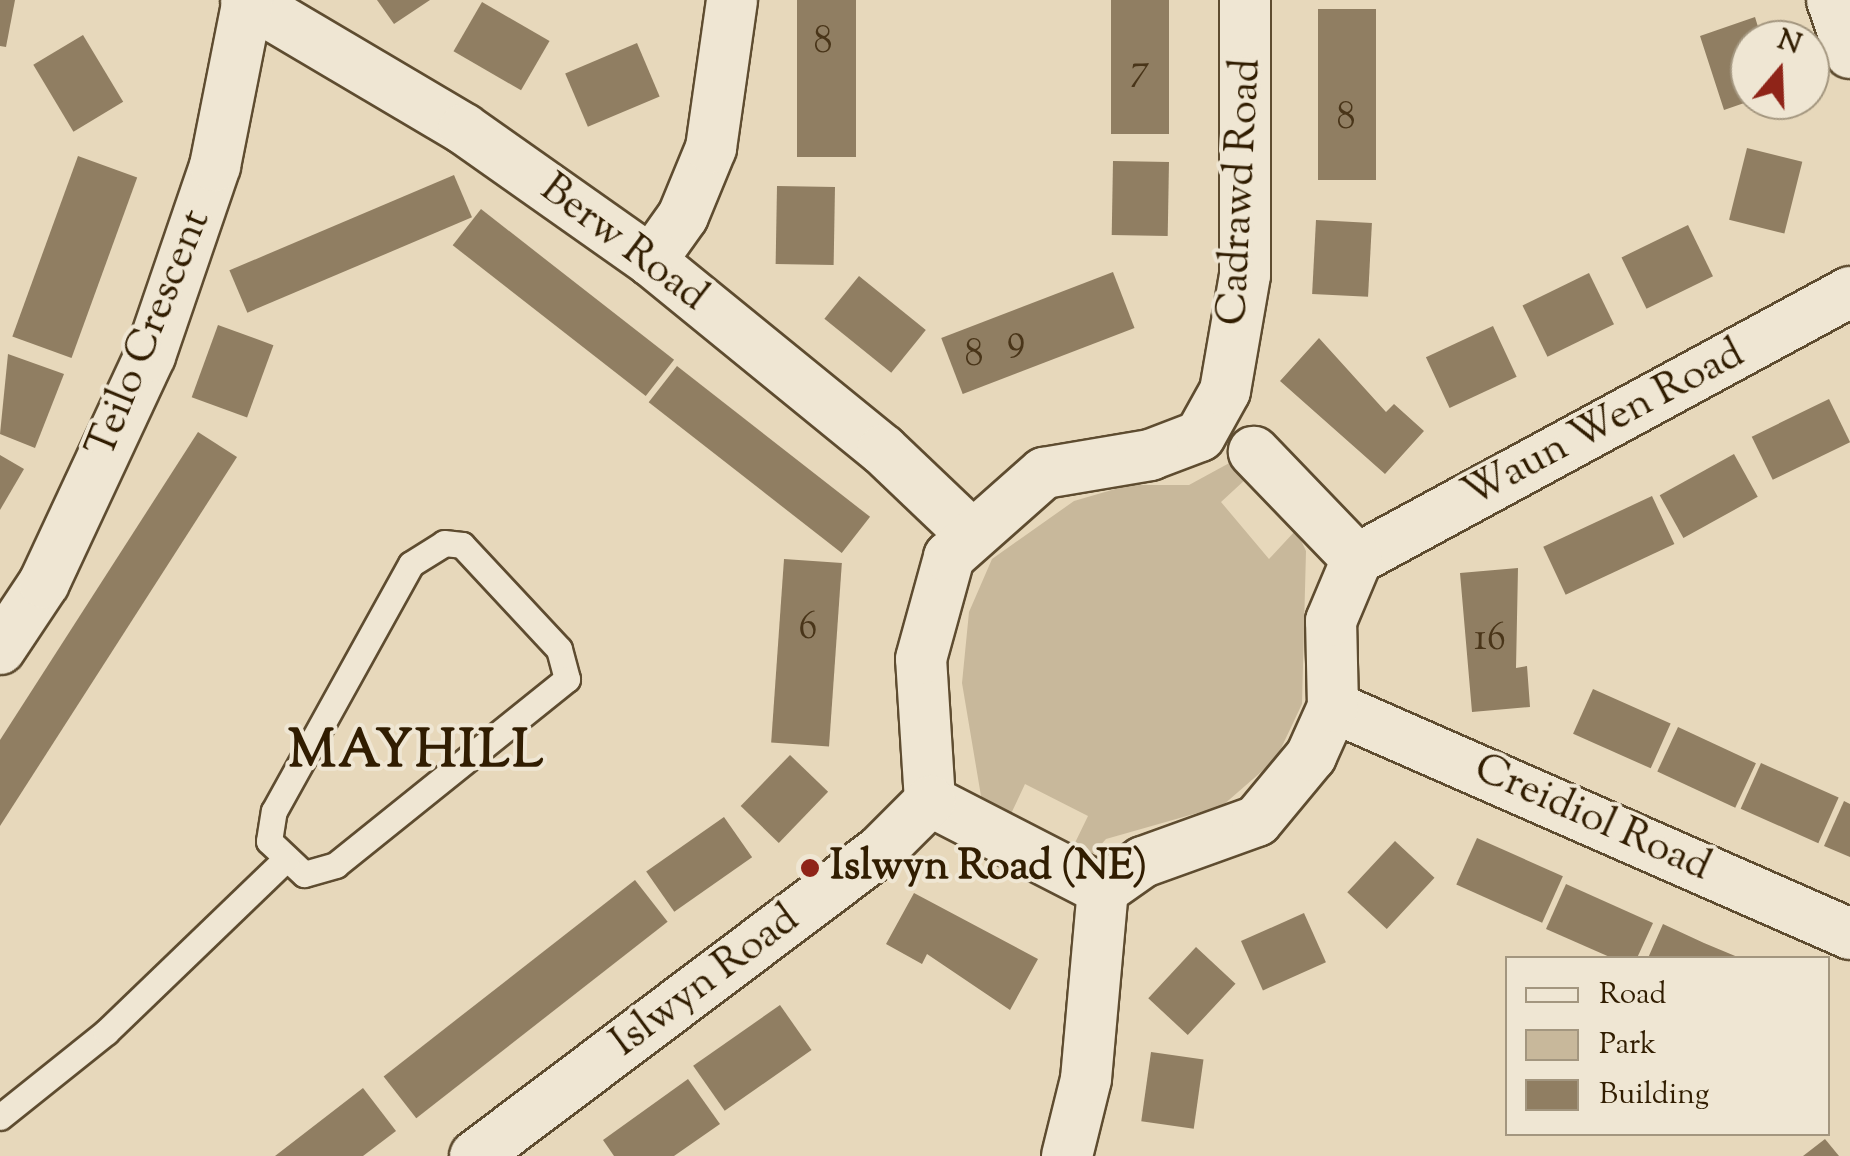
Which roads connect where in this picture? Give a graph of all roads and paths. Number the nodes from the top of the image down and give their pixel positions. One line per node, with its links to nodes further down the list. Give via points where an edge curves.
1 (247, 0): 6 (street, Berw Road, via 464,129); 11 (street, Teilo Crescent, via 215,166 150,356 44,584)
2 (732, 0): 6 (street, via 711,148 684,216)
3 (1245, 0): 9 (street, Cadrawd Road, via 1245,275 1225,391 1200,436 1150,455 1044,473)
4 (1832, 0): 5 (street)
5 (1850, 53)
6 (650, 262): 9 (street, Berw Road, via 883,450)
7 (1850, 292): 10 (street, Waun Wen Road)
8 (1254, 452): 10 (street)
9 (969, 532): 13 (street, via 936,584 921,660)
10 (1357, 559): 12 (street, via 1331,621)
11 (0, 649)
12 (1333, 707): 15 (street, via 1311,756 1257,821 1143,862); 16 (street, Creidiol Road)
13 (930, 800): 15 (street); 18 (street, Islwyn Road, via 880,851)
14 (286, 859): 14 (lane, via 270,841 274,811 402,581 427,549 462,546 559,650 562,690 336,865 304,874); 17 (lane, via 106,1032)
15 (1103, 890): 19 (street, via 1086,1078)
16 (1850, 934)
17 (0, 1116)
18 (475, 1156)
19 (1067, 1156)

